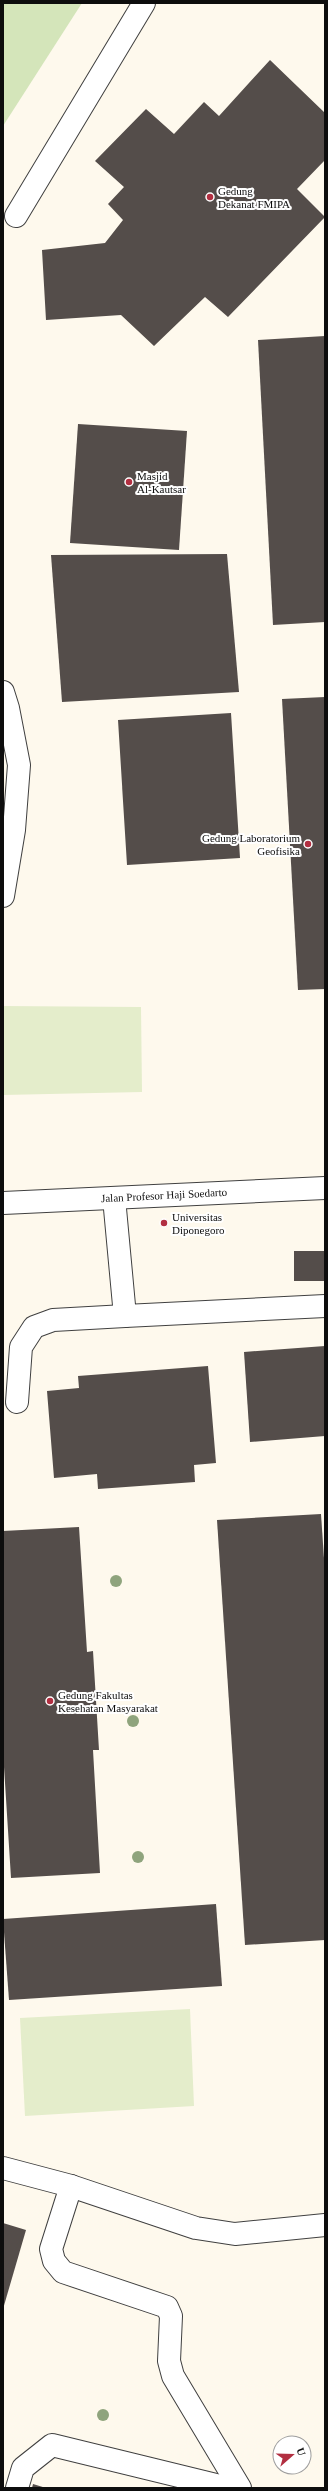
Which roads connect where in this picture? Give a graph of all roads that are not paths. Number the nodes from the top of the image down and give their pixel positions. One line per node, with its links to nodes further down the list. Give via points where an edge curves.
1 (144, 3): 2 (lane)
2 (16, 216)
3 (3, 692): 4 (lane, via 19,765 14,830)
4 (3, 896)
5 (325, 1188): 6 (lane, Jalan Profesor Haji Soedarto)
6 (114, 1198): 7 (lane, Jalan Profesor Haji Soedarto); 9 (lane)
7 (3, 1203)
8 (325, 1306): 9 (lane)
9 (125, 1316): 10 (lane, via 53,1320 34,1327 21,1346)
10 (17, 1402)
11 (3, 2168): 12 (lane)
12 (71, 2186): 13 (lane, via 196,2228 235,2234); 16 (lane, via 51,2249 54,2261 63,2272 167,2306 171,2316 169,2360 173,2376)
13 (325, 2225)
14 (17, 2488): 15 (lane, via 23,2468 52,2445)
15 (228, 2488)
16 (240, 2488)

